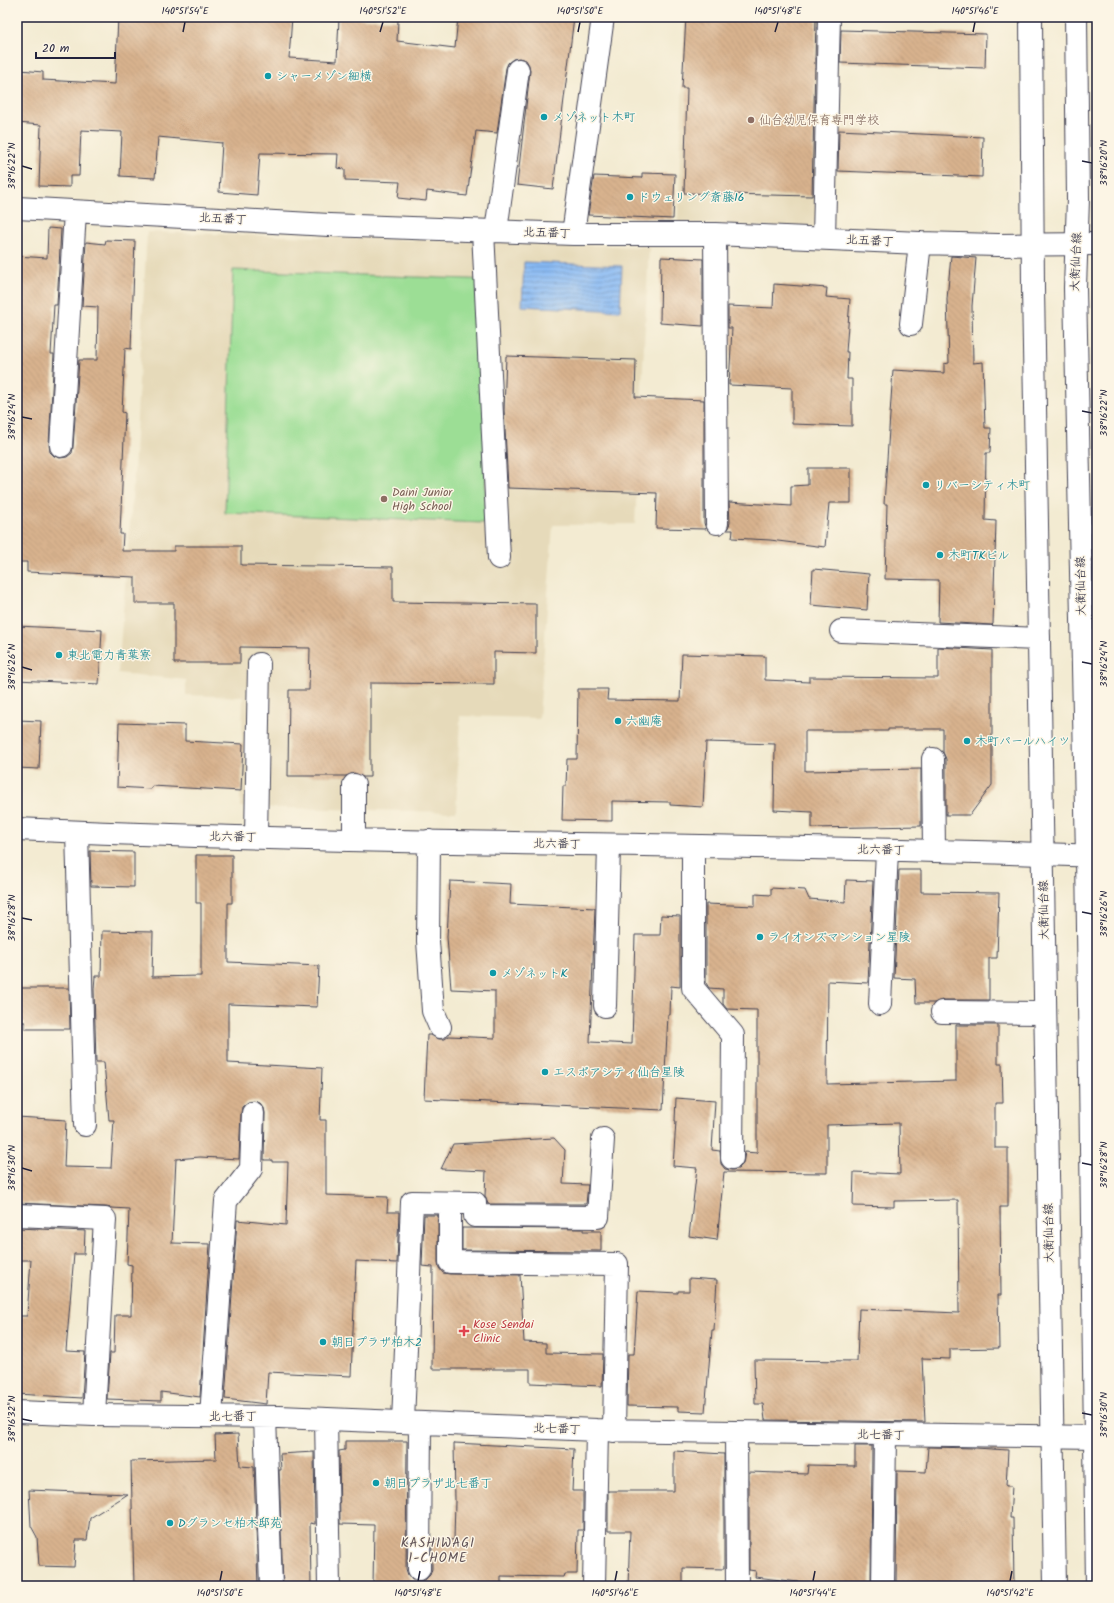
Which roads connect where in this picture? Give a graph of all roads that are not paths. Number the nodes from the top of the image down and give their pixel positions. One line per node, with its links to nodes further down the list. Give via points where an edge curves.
1 (602, 17): 9 (street)
2 (829, 17): 11 (street)
3 (1031, 17): 14 (street, 大衡仙台線)
4 (1076, 17): 13 (street, 大衡仙台線, via 1078,199)
5 (518, 70): 8 (street)
6 (17, 208): 7 (street, 北五番丁)
7 (75, 212): 8 (street, 北五番丁); 16 (street)
8 (490, 231): 9 (street, 北五番丁); 18 (street)
9 (572, 234): 10 (street, 北五番丁)
10 (715, 234): 11 (street, 北五番丁); 17 (street)
11 (824, 238): 12 (street, 北五番丁)
12 (920, 243): 14 (street, 北五番丁); 15 (street)
13 (1087, 244): 14 (street, 北五番丁); 21 (street, 大衡仙台線, via 1075,296)
14 (1032, 245): 20 (street, 大衡仙台線)
15 (911, 324)
16 (61, 446)
17 (717, 523)
18 (499, 558)
19 (841, 631): 20 (street)
20 (1039, 639): 34 (street, 大衡仙台線)
21 (1090, 657): 35 (street, 大衡仙台線)
22 (259, 664): 27 (street)
23 (933, 759): 33 (street)
24 (354, 785): 28 (street)
25 (17, 829): 26 (street, 北六番丁)
26 (77, 832): 27 (street, 北六番丁); 43 (street)
27 (256, 838): 28 (street, 北六番丁)
28 (354, 840): 29 (street, 北六番丁)
29 (429, 841): 30 (street, 北六番丁); 40 (street, via 428,941 433,1011)
30 (609, 845): 31 (street, 北六番丁); 37 (street)
31 (693, 847): 32 (street, 北六番丁); 45 (street, via 693,988 733,1035)
32 (887, 850): 33 (street, 北六番丁); 36 (street)
33 (934, 851): 34 (street, 北六番丁)
34 (1043, 854): 35 (street, 北六番丁); 39 (street, 大衡仙台線)
35 (1092, 856): 42 (street, 大衡仙台線)
36 (880, 1004)
37 (606, 1006)
38 (942, 1012): 39 (street)
39 (1045, 1013): 57 (street, 大衡仙台線)
40 (440, 1027)
41 (253, 1113): 50 (street, via 251,1169 226,1201)
42 (1094, 1119): 58 (street, 大衡仙台線)
43 (85, 1125)
44 (603, 1139): 46 (street, via 598,1217 475,1216 474,1203)
45 (732, 1158)
46 (450, 1203): 53 (street, via 412,1202); 54 (street, via 450,1262 617,1264)
47 (17, 1215): 49 (street, via 105,1219)
48 (17, 1412): 49 (street, 北七番丁)
49 (94, 1415): 50 (street, 北七番丁)
50 (211, 1416): 51 (street, 北七番丁)
51 (265, 1417): 52 (street, 北七番丁); 60 (street)
52 (326, 1419): 53 (street, 北七番丁); 61 (street)
53 (412, 1423): 54 (street, 北七番丁); 59 (street)
54 (605, 1431): 55 (street, 北七番丁); 62 (street)
55 (736, 1433): 56 (street, 北七番丁); 63 (street)
56 (885, 1435): 57 (street, 北七番丁); 64 (street)
57 (1052, 1437): 58 (street, 北七番丁); 65 (street, 大衡仙台線)
58 (1096, 1437): 66 (street, 大衡仙台線)
59 (418, 1569)
60 (271, 1586)
61 (329, 1586)
62 (594, 1586)
63 (737, 1586)
64 (883, 1586)
65 (1055, 1586)
66 (1097, 1586)

